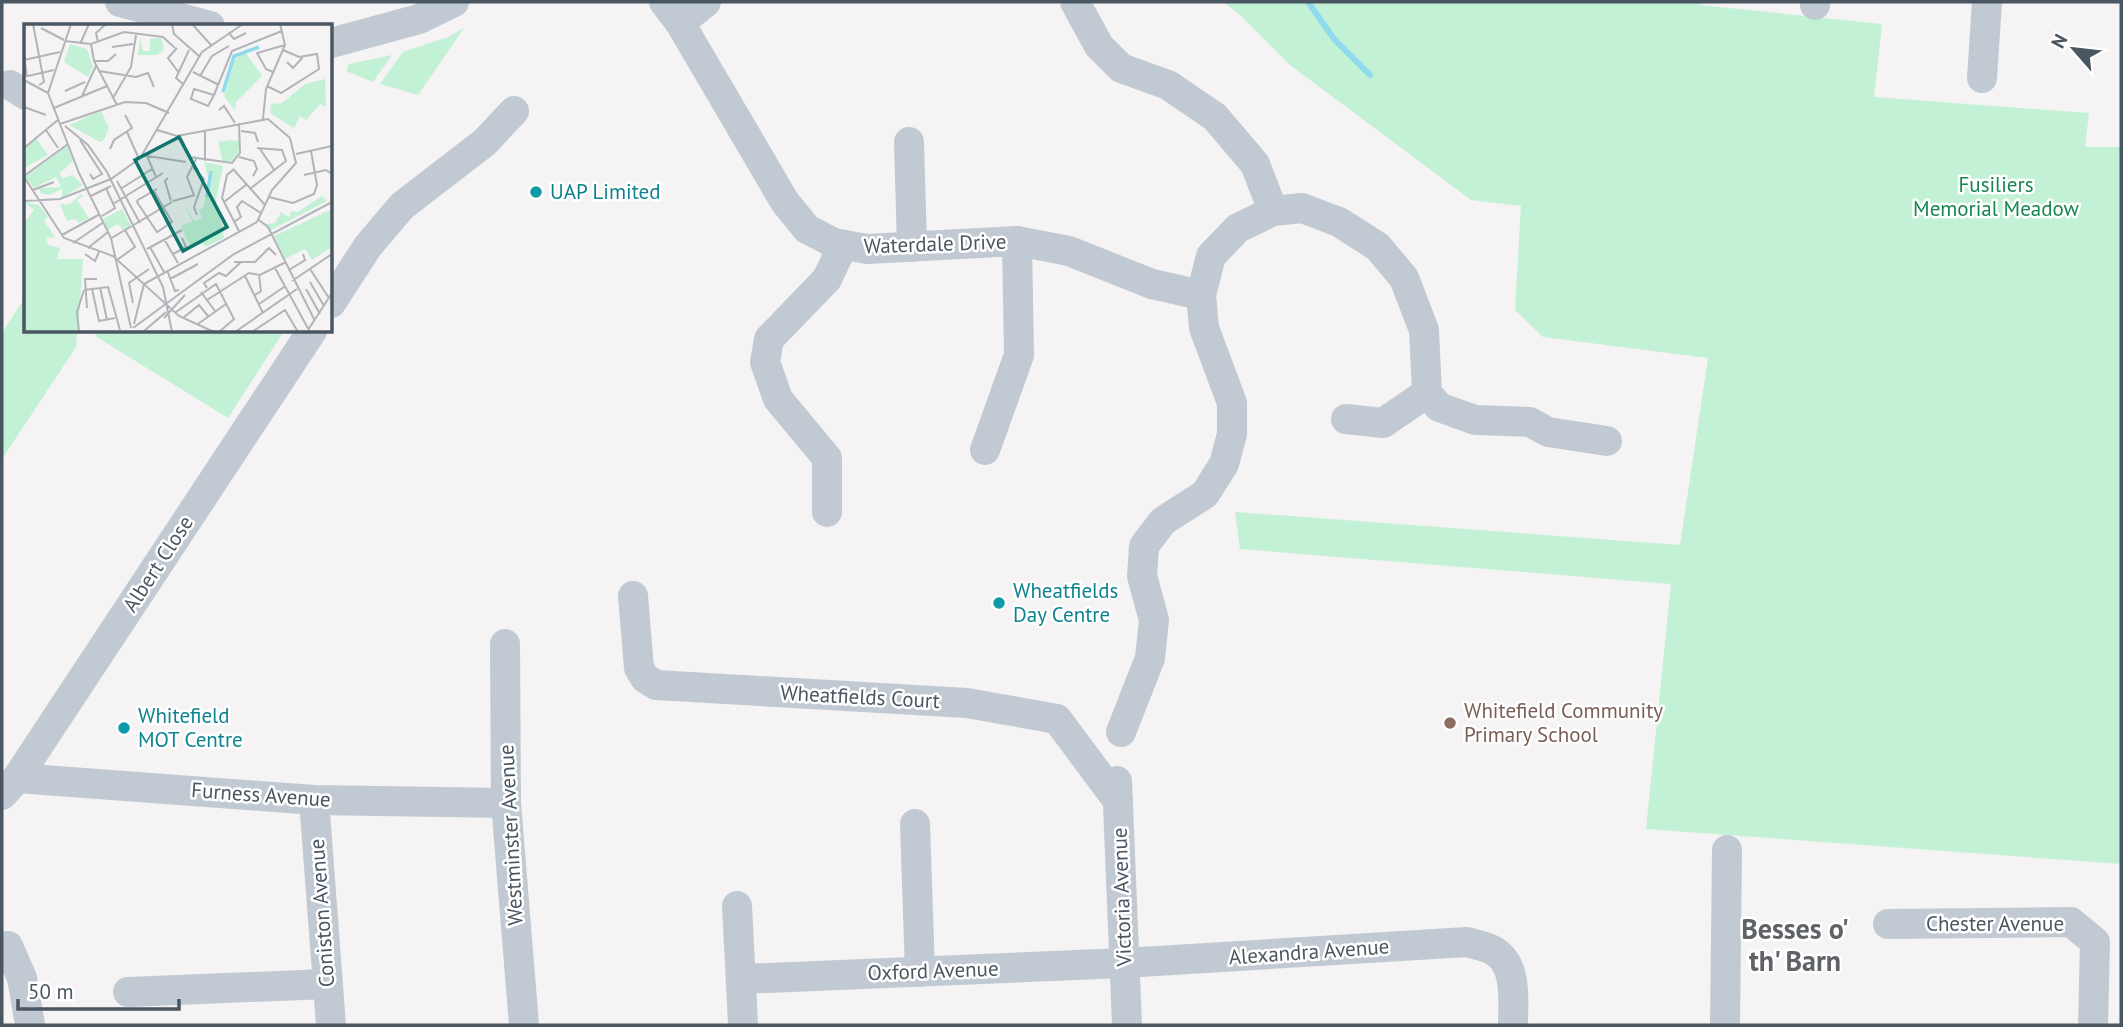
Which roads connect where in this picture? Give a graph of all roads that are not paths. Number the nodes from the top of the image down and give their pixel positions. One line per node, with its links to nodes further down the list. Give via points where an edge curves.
1 (120, 2): 7 (street)
2 (454, 2): 9 (street, via 419,19)
3 (706, 2): 6 (street)
4 (1075, 2): 13 (street, via 1099,46 1121,68 1168,85 1214,117 1255,164)
5 (1987, 2): 10 (street)
6 (672, 13): 15 (street, Waterdale Drive, via 785,202 807,229)
7 (148, 18): 8 (street)
8 (194, 24)
9 (332, 43)
10 (1982, 78)
11 (514, 111): 18 (street, via 485,142 402,206 368,246)
12 (909, 142): 16 (street)
13 (1273, 211): 17 (street, via 1238,228 1211,256); 20 (street, via 1302,208 1339,222 1378,247 1404,278 1424,330)
14 (1017, 241): 16 (street, Waterdale Drive); 17 (street, Waterdale Drive, via 1069,251 1152,284); 23 (street, via 1019,355)
15 (843, 245): 16 (street, Waterdale Drive); 24 (street, via 827,279 769,339 765,362 778,400 827,458)
16 (912, 247)
17 (1201, 295): 27 (street, via 1204,328 1232,403 1232,435 1224,464 1205,494 1163,521 1144,546 1142,576 1154,620 1150,658)
18 (332, 301)
19 (311, 332): 29 (street, Albert Close)
20 (1427, 393): 21 (street, via 1383,423); 22 (street, via 1438,407 1475,420 1530,422 1548,432)
21 (1346, 419)
22 (1607, 441)
23 (985, 450)
24 (834, 495)
25 (633, 596): 31 (street, Wheatfields Court, via 639,668 656,685 967,703 1056,719)
26 (505, 644): 32 (street, Westminster Avenue)
27 (1121, 732)
28 (1117, 768): 31 (street, Victoria Avenue)
29 (10, 786): 30 (street, Furness Avenue)
30 (314, 800): 32 (street, Furness Avenue); 41 (street, Coniston Avenue)
31 (1118, 801): 38 (street, Victoria Avenue)
32 (506, 803): 45 (street, Westminster Avenue)
33 (915, 824): 39 (street)
34 (1727, 850): 49 (street)
35 (737, 906): 40 (street)
36 (1888, 924): 50 (street, Chester Avenue, via 2071,922 2095,942)
37 (4, 941): 43 (street, via 22,978)
38 (1124, 963): 39 (street, Oxford Avenue); 47 (street, Victoria Avenue); 48 (street, Alexandra Avenue, via 1467,942 1499,954 1511,974)
39 (920, 972): 40 (street, Oxford Avenue)
40 (742, 979): 46 (street)
41 (327, 984): 42 (street); 44 (street, Coniston Avenue)
42 (128, 992)
43 (30, 1025)
44 (331, 1025)
45 (524, 1025)
46 (743, 1025)
47 (1127, 1025)
48 (1513, 1025)
49 (1725, 1025)
50 (2093, 1025)

